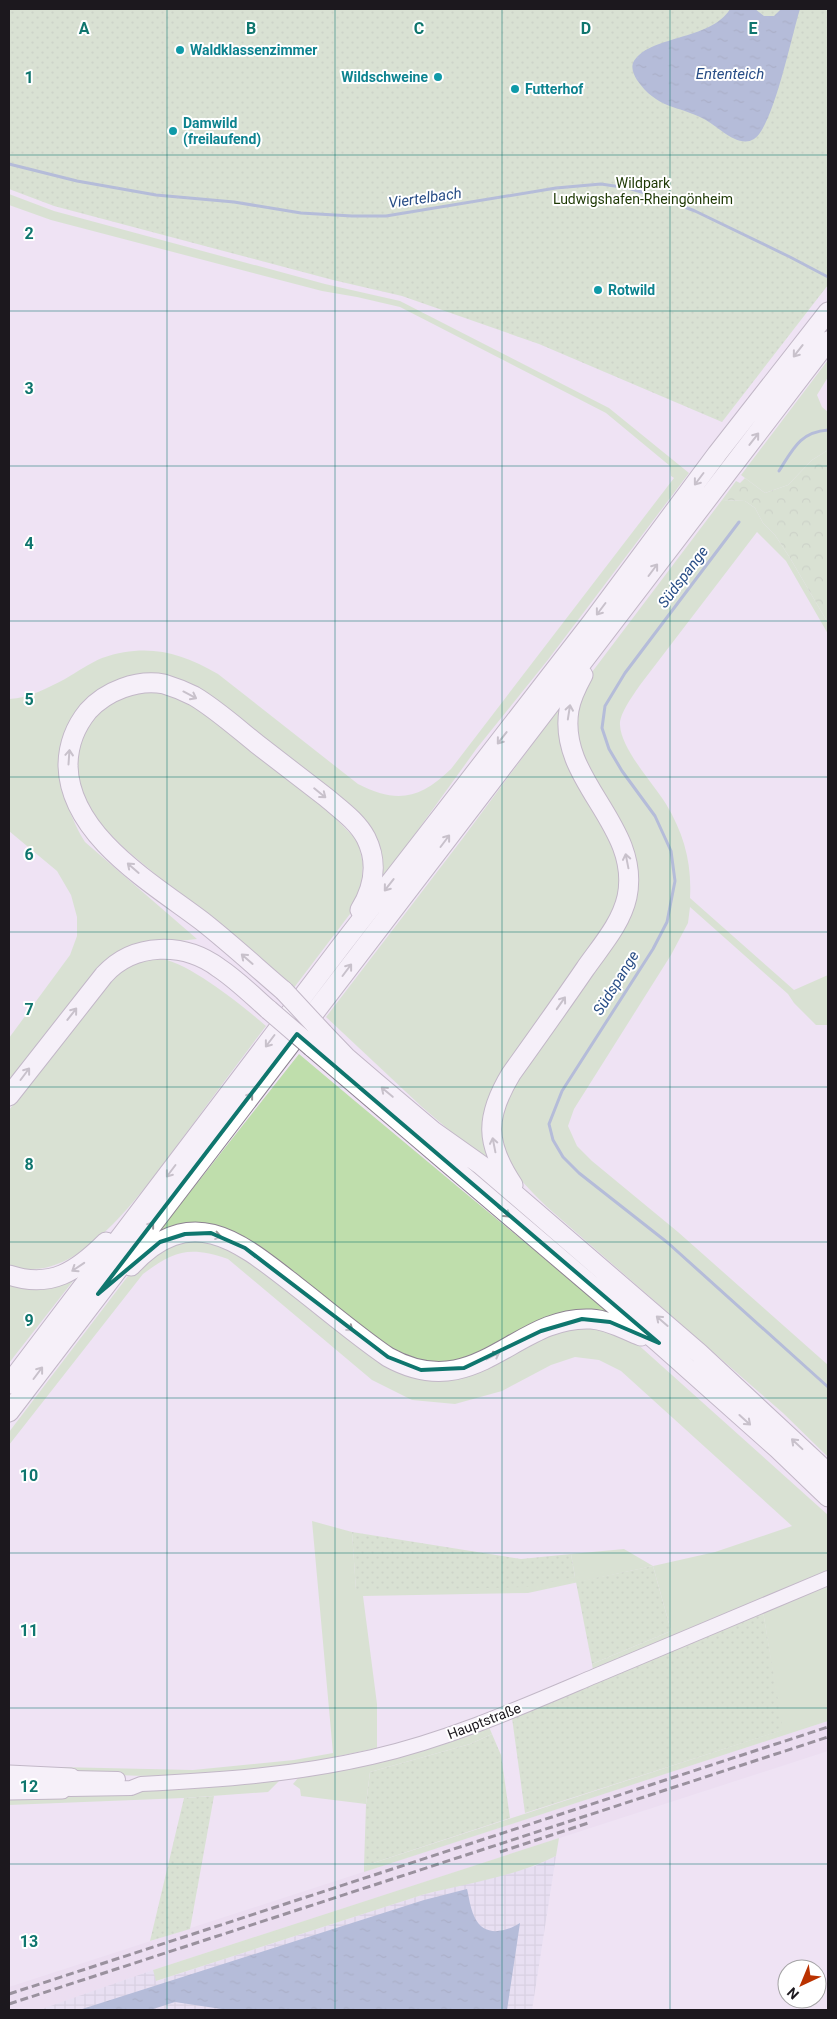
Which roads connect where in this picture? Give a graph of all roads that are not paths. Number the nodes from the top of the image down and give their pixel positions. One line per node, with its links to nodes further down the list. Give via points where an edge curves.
1 (828, 312): 4 (highway, one-way to 4)
2 (828, 341): 3 (highway, one-way to 2)
3 (603, 637): 7 (highway, one-way to 3, via 496,1155 492,1130 494,1108 511,1074 614,927 627,896 629,874 623,844 579,768 568,730 572,697 593,662); 10 (highway, one-way to 3)
4 (342, 946): 5 (highway, one-way to 4, bridge, via 284,991 203,922 144,878 87,822 72,790 70,747 80,722 100,700 120,689 147,683 175,687 194,696 317,790 358,826 370,850 373,874 367,899); 8 (highway, one-way to 8)
5 (318, 1040): 6 (highway, one-way to 5, bridge, via 93,987 116,963 136,953 162,948 194,956 219,967 269,1010); 7 (highway, one-way to 5, via 347,1058); 11 (highway, one-way to 11)
6 (9, 1096)
7 (525, 1203): 14 (highway, one-way to 7, via 732,1381)
8 (129, 1226): 9 (highway, one-way to 9, via 62,1276 26,1280); 12 (highway)
9 (9, 1275)
10 (98, 1294): 11 (highway, one-way to 11, via 160,1242 185,1234 211,1233 245,1248 380,1351 399,1363 421,1370 436,1372 464,1368 556,1324 582,1319 610,1322); 13 (highway, one-way to 10)
11 (658, 1343): 15 (highway, one-way to 15)
12 (9, 1384)
13 (9, 1412)
14 (828, 1473)
15 (828, 1497)
16 (828, 1578): 18 (main road, Hauptstraße, via 478,1724 374,1756 286,1774 212,1781 141,1784 131,1788)
17 (9, 1775): 18 (highway)
18 (70, 1783): 19 (highway)
19 (9, 1790)

